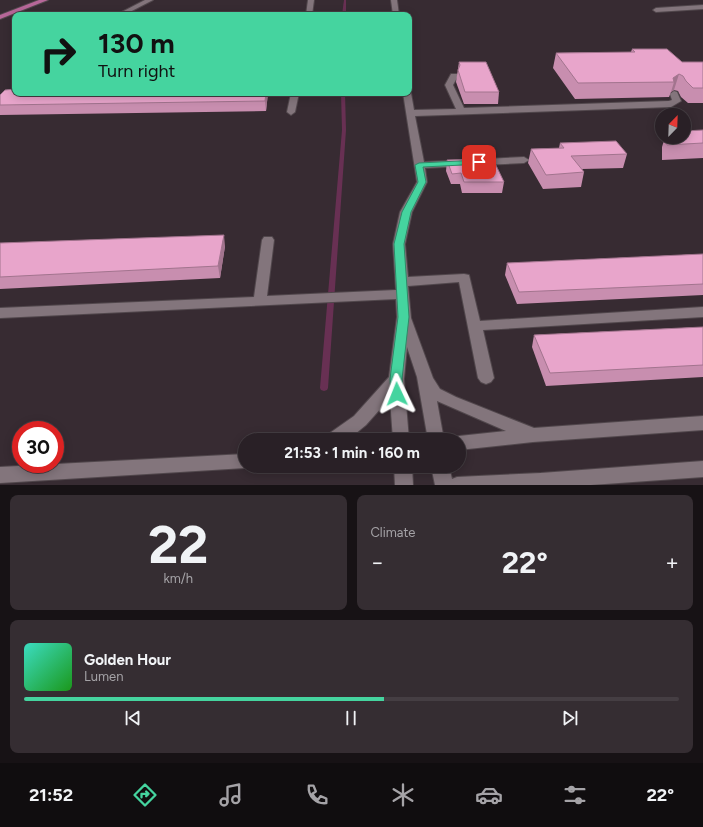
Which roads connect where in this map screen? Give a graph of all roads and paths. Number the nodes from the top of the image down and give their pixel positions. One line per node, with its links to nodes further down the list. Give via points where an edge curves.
1 (30, 0): 8 (main road)
2 (45, 0): 10 (main road)
3 (150, 0): 11 (street)
4 (311, 0): 12 (street)
5 (394, 0): 13 (street)
6 (703, 7): 7 (street)
7 (656, 10)
8 (0, 11)
9 (12, 12): 14 (main road)
10 (13, 12)
11 (125, 12)
12 (309, 12)
13 (396, 12)
14 (0, 17)
15 (454, 76): 19 (street, via 449,85)
16 (674, 94): 19 (street, via 677,102 671,104)
17 (294, 96): 20 (street)
18 (408, 96): 21 (street)
19 (461, 111): 21 (street)
20 (291, 112)
21 (411, 113): 23 (street)
22 (524, 160): 23 (street)
23 (419, 165): 25 (street, via 422,182 406,212 399,244)
24 (268, 240): 26 (street)
25 (402, 288): 26 (street, via 340,296); 29 (street); 30 (street, via 464,278)
26 (260, 300): 28 (street)
27 (703, 312): 30 (street)
28 (0, 313)
29 (404, 317): 31 (street); 33 (street)
30 (475, 326): 32 (street)
31 (424, 377): 37 (street); 38 (street, via 435,393 450,401)
32 (486, 378)
33 (396, 379): 35 (street); 36 (street)
34 (703, 423): 38 (street)
35 (347, 433)
36 (400, 433)
37 (435, 433)
38 (533, 435): 39 (street)
39 (466, 442)
40 (238, 461): 44 (street)
41 (703, 469): 45 (street)
42 (403, 473): 46 (street)
43 (441, 473): 47 (street)
44 (0, 476)
45 (538, 483): 48 (street)
46 (404, 485)
47 (444, 485)
48 (457, 485)

